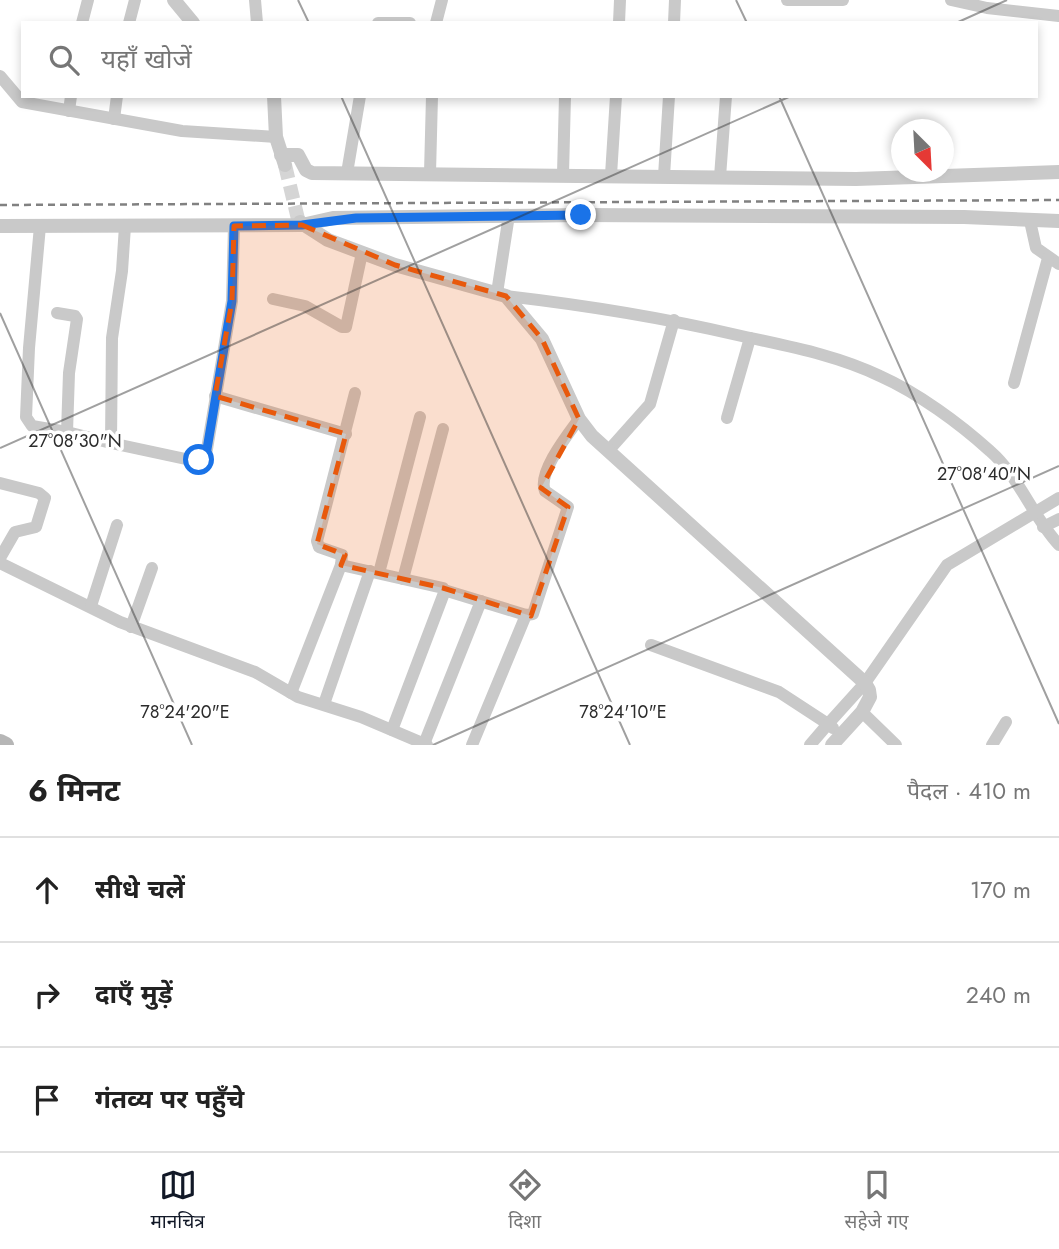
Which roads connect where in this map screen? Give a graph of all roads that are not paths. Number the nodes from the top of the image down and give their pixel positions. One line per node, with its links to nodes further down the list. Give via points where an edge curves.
1 (88, 0): 14 (street)
2 (135, 0): 15 (street)
3 (174, 0): 16 (street)
4 (255, 0): 17 (street)
5 (442, 0): 18 (street)
6 (620, 0): 19 (street)
7 (675, 0): 20 (street)
8 (787, 0): 11 (street)
9 (843, 0): 11 (street)
10 (951, 0): 12 (street)
11 (819, 1)
12 (988, 4): 13 (street)
13 (1059, 16)
14 (83, 21)
15 (130, 21)
16 (191, 21)
17 (257, 21)
18 (437, 21)
19 (619, 21)
20 (674, 21)
21 (0, 76): 31 (street, via 17,100)
22 (71, 98): 31 (street)
23 (117, 98): 32 (street)
24 (274, 98): 33 (street)
25 (360, 98): 35 (street)
26 (432, 98): 36 (street)
27 (565, 98): 37 (street)
28 (616, 98): 38 (street)
29 (669, 98): 39 (street)
30 (726, 98): 40 (street)
31 (69, 111): 32 (street)
32 (114, 119): 33 (street, via 182,131)
33 (275, 136): 35 (street, via 283,160 298,155 312,173)
34 (1059, 172): 40 (street, via 856,179)
35 (347, 173): 36 (street)
36 (430, 173): 37 (street)
37 (563, 174): 38 (street)
38 (611, 175): 39 (street)
39 (664, 176): 40 (street)
40 (720, 177)
41 (509, 215): 42 (street); 44 (street); 51 (street)
42 (1030, 221): 43 (street); 50 (street, via 1035,246)
43 (1059, 221)
44 (300, 222): 48 (street); 49 (street)
45 (0, 226): 46 (street)
46 (40, 226): 47 (street); 63 (street, via 26,417 32,426)
47 (125, 226): 48 (street); 65 (street, via 112,338)
48 (234, 226): 58 (street, via 232,301)
49 (362, 253): 51 (street); 52 (street, via 346,327 305,306)
50 (1053, 261): 56 (street)
51 (501, 294): 54 (street); 61 (street, via 542,339)
52 (273, 299)
53 (57, 313): 63 (street, via 77,319)
54 (674, 320): 55 (street); 66 (street, via 650,404)
55 (750, 338): 60 (street); 69 (street, via 820,352 894,383 990,451 1015,480)
56 (1014, 383)
57 (355, 393): 64 (street)
58 (215, 396): 64 (street); 65 (street, via 203,459 175,458)
59 (420, 417): 78 (street)
60 (727, 418)
61 (579, 419): 66 (street); 83 (street, via 543,481 545,491 568,507 535,611)
62 (443, 429): 79 (street)
63 (67, 432): 65 (street)
64 (346, 433): 76 (street, via 317,544 342,555)
65 (111, 443)
66 (609, 450): 86 (street)
67 (0, 483): 74 (street, via 45,498 37,527 15,532)
68 (1059, 498): 69 (street)
69 (1033, 513): 72 (street); 86 (street, via 947,565)
70 (1059, 519): 72 (street)
71 (117, 525): 82 (street)
72 (1043, 527): 73 (street)
73 (1059, 545)
74 (0, 558)
75 (0, 563): 82 (street)
76 (341, 565): 78 (street); 87 (street)
77 (152, 568): 84 (street)
78 (374, 572): 79 (street); 88 (street)
79 (403, 579): 80 (street)
80 (444, 590): 81 (street); 92 (street)
81 (481, 601): 83 (street); 95 (street)
82 (91, 606): 84 (street)
83 (526, 615): 97 (street)
84 (131, 627): 87 (street, via 254,672)
85 (651, 645): 91 (street, via 779,692)
86 (865, 683): 89 (street, via 870,697); 91 (street)
87 (291, 693): 88 (street)
88 (324, 704): 92 (street)
89 (862, 712): 93 (street); 99 (street)
90 (1006, 722): 100 (street)
91 (828, 724): 93 (street); 98 (street)
92 (392, 730): 95 (street)
93 (836, 740)
94 (0, 743): 96 (main road)
95 (425, 744)
96 (6, 745)
97 (472, 745)
98 (810, 745)
99 (896, 745)
100 (992, 745)

